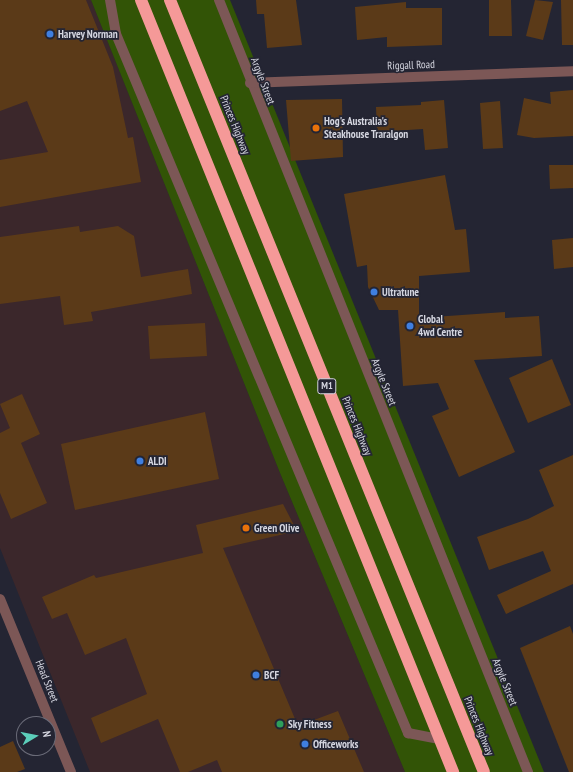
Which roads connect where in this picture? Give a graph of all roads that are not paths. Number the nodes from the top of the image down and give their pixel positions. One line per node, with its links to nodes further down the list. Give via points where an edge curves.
1 (110, 0): 8 (street, via 116,34 408,733)
2 (141, 0): 8 (highway)
3 (170, 0): 11 (highway, Princes Highway / M1)
4 (219, 0): 6 (street, Argyle Street)
5 (573, 71): 6 (street, Riggall Road)
6 (250, 82): 12 (street, Argyle Street)
7 (0, 599): 9 (street, Head Street)
8 (439, 739): 10 (highway)
9 (71, 772)
10 (453, 772)
11 (484, 772)
12 (528, 772)

